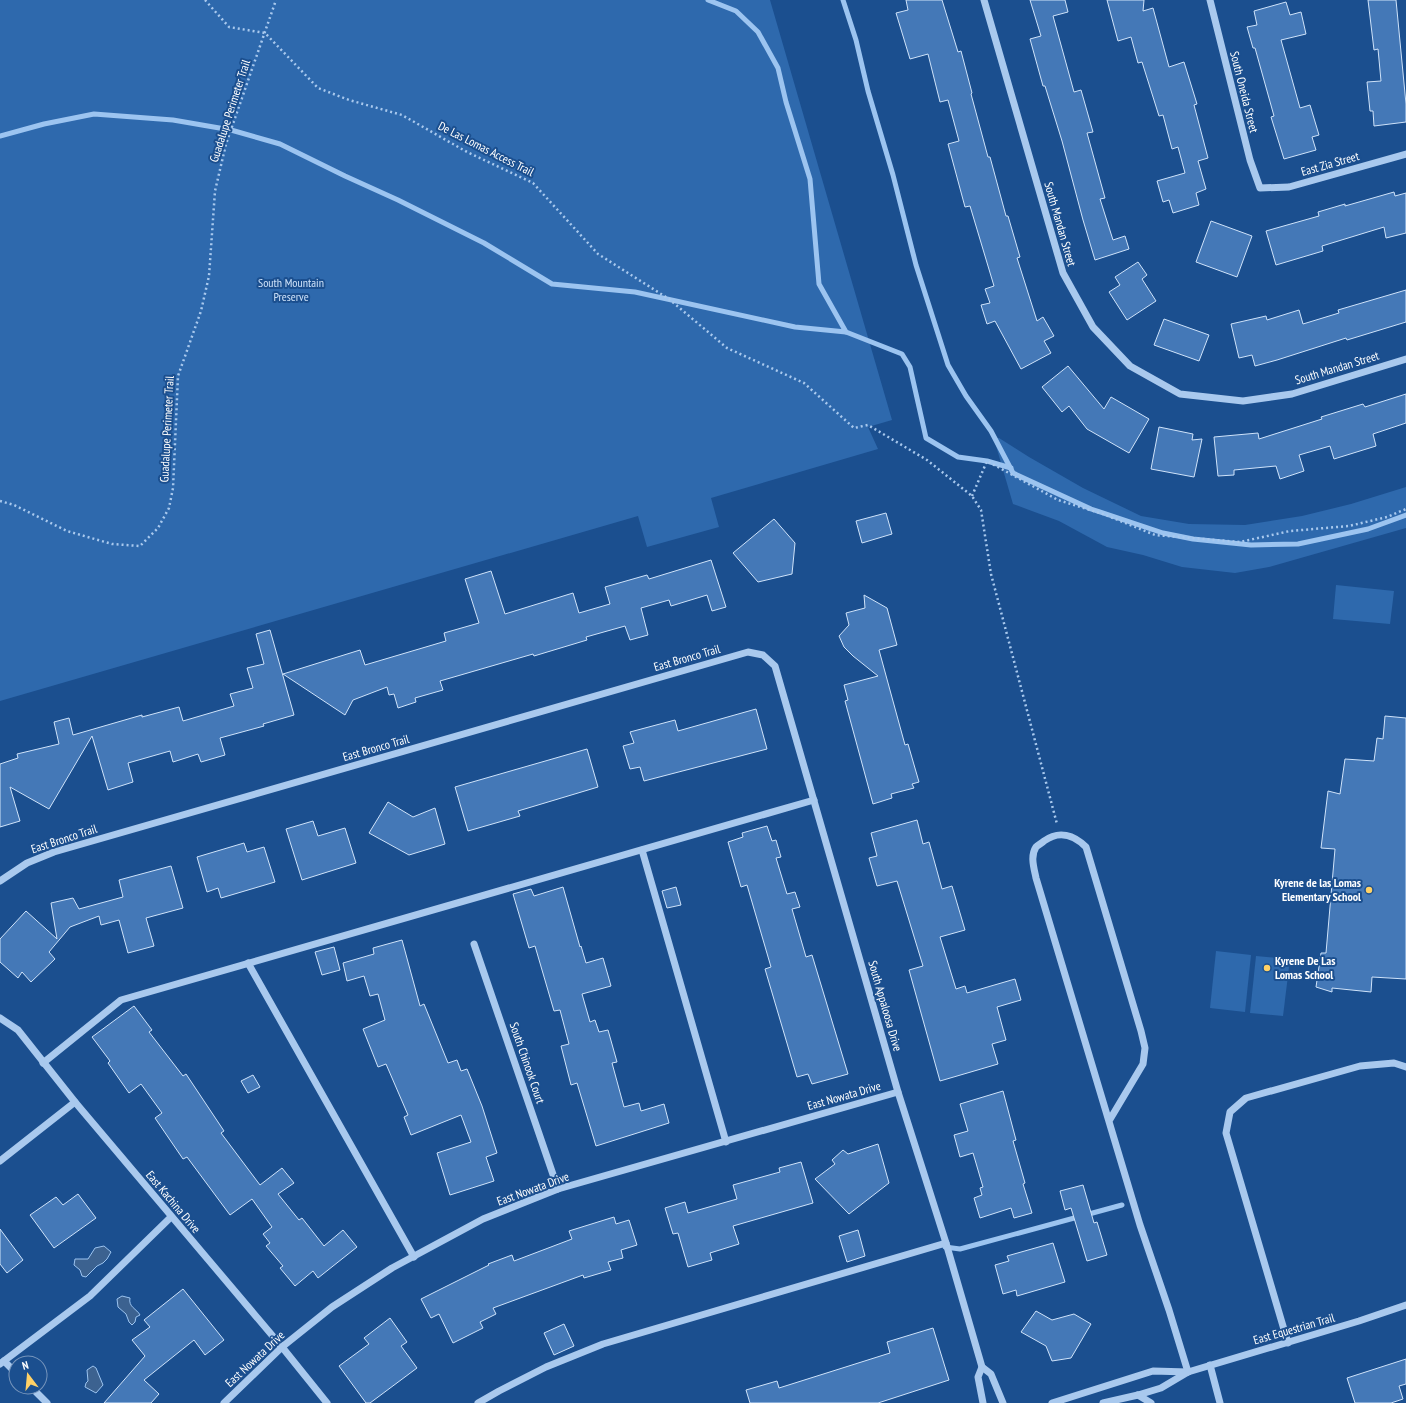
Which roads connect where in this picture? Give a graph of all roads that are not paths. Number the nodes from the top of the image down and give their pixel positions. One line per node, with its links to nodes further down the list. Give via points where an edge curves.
1 (984, 0): 5 (street, South Mandan Street, via 1063,273 1093,327 1130,366 1180,394 1243,401 1292,394)
2 (1210, 0): 4 (street, South Oneida Street, via 1250,160)
3 (1406, 154): 4 (street, East Zia Street, via 1289,187)
4 (1260, 188)
5 (1406, 359)
6 (763, 655): 7 (street, South Appaloosa Drive, via 775,666); 9 (street, East Bronco Trail, via 748,652 54,852 27,863)
7 (814, 800): 8 (street); 15 (street, South Appaloosa Drive)
8 (642, 850): 11 (street); 18 (street)
9 (0, 881)
10 (474, 944): 20 (street, South Chinook Court)
11 (248, 963): 13 (street, via 121,1000); 23 (street)
12 (0, 1018): 13 (street, East Kachina Drive, via 18,1030)
13 (43, 1064): 16 (street, East Kachina Drive)
14 (1406, 1067): 25 (street, via 1394,1063 1360,1066 1246,1098 1230,1112 1226,1133)
15 (898, 1092): 18 (street, East Nowata Drive); 22 (street, South Appaloosa Drive)
16 (74, 1102): 19 (street); 21 (street, East Kachina Drive)
17 (1109, 1121): 17 (street, via 1143,1064 1145,1048 1086,847 1069,835 1059,834 1048,838 1037,847 1033,863); 30 (street)
18 (726, 1142): 20 (street, East Nowata Drive)
19 (0, 1161)
20 (558, 1189): 23 (street, East Nowata Drive, via 483,1219)
21 (171, 1217): 26 (street, East Kachina Drive); 27 (street, via 90,1296)
22 (946, 1243): 29 (street, South Appaloosa Drive); 36 (street, via 604,1344 546,1367)
23 (414, 1257): 26 (street, East Nowata Drive, via 392,1268 332,1307)
24 (1406, 1305): 25 (street, East Equestrian Trail)
25 (1288, 1343): 28 (street, East Equestrian Trail)
26 (282, 1347): 34 (street, East Nowata Drive); 35 (street, East Kachina Drive)
27 (2, 1363)
28 (1210, 1365): 30 (street, East Equestrian Trail); 42 (street)
29 (982, 1366): 37 (street, South Appaloosa Drive, via 978,1377); 38 (street, South Appaloosa Drive, via 991,1374)
30 (1188, 1372): 32 (street, East Equestrian Trail, via 1160,1388); 39 (street, East Equestrian Trail, via 1153,1371)
31 (39, 1395): 33 (street)
32 (1138, 1395): 40 (street, East Equestrian Trail); 41 (street)
33 (47, 1403)
34 (224, 1403)
35 (328, 1403)
36 (478, 1403)
37 (983, 1403)
38 (1003, 1403)
39 (1052, 1403)
40 (1103, 1403)
41 (1152, 1403)
42 (1220, 1403)

